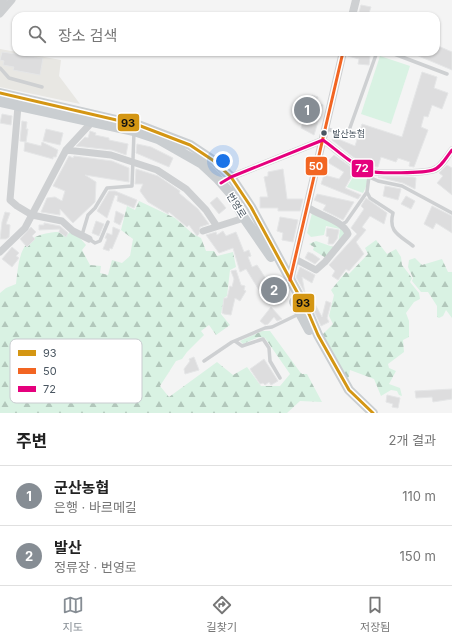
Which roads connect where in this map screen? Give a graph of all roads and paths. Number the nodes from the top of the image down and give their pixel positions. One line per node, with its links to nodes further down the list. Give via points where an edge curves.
1 (3, 0): 4 (street)
2 (12, 0): 6 (street)
3 (356, 0): 5 (street)
4 (0, 10)
5 (353, 12)
6 (0, 14)
7 (342, 56): 17 (street)
8 (376, 56): 17 (lane, via 347,136)
9 (400, 56): 11 (lane)
10 (0, 68): 12 (lane, via 9,78)
11 (447, 74)
12 (42, 87)
13 (0, 93): 24 (main road, 번영로, via 138,125 168,135 214,161)
14 (0, 102): 15 (main road, 번영로)
15 (18, 106): 16 (main road, 번영로); 29 (street, via 10,200)
16 (92, 122): 18 (main road, 번영로); 20 (street)
17 (325, 128): 19 (street)
18 (134, 131): 22 (lane); 25 (main road, 번영로, via 158,138 202,164)
19 (323, 140): 23 (street); 24 (street); 27 (street)
20 (66, 150): 22 (street, via 111,155); 29 (street)
21 (452, 150): 23 (street, via 435,170)
22 (134, 164): 33 (street, via 157,170 186,189); 35 (lane, via 132,186 107,188 88,215)
23 (370, 174): 26 (lane); 28 (lane, via 378,181 402,186)
24 (231, 177): 25 (street); 39 (main road, 번영로, via 251,207)
25 (221, 183): 30 (main road, 번영로, via 231,194)
26 (367, 192): 32 (lane); 36 (lane, via 370,198 393,213 392,230)
27 (307, 207): 32 (street); 38 (street)
28 (452, 213)
29 (32, 214): 35 (street, via 62,221); 37 (street, via 25,228)
30 (244, 218): 33 (street); 40 (main road, 번영로, via 270,255)
31 (108, 222): 35 (lane, via 100,241 95,243)
32 (342, 224): 38 (street, via 348,234 316,270)
33 (216, 225): 34 (street)
34 (203, 231)
35 (85, 237)
36 (413, 246)
37 (0, 252)
38 (295, 259): 39 (street)
39 (290, 280): 45 (main road, 번영로, via 348,390)
40 (301, 313): 41 (lane, via 272,328 265,328); 44 (main road, 번영로, via 340,386)
41 (235, 341): 42 (lane); 43 (lane, via 242,346 264,339 269,348 270,361)
42 (204, 361)
43 (280, 378)
44 (362, 413)
45 (373, 413)

